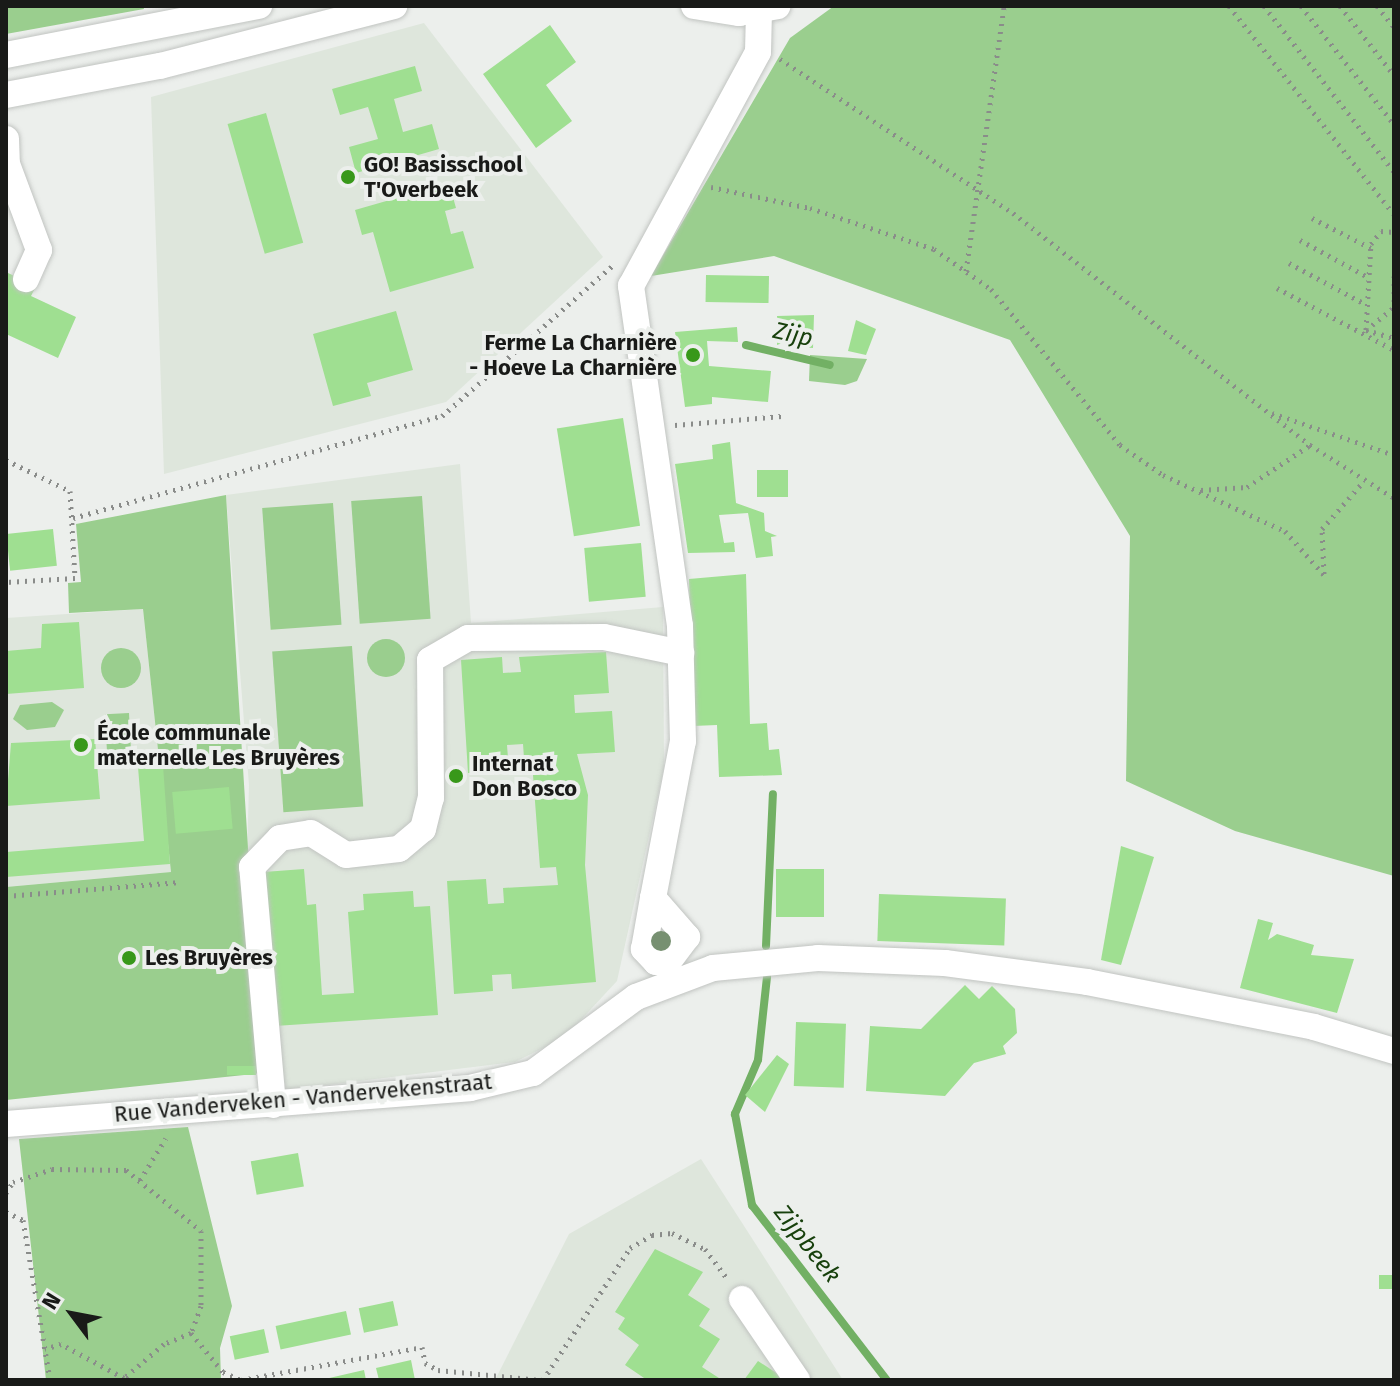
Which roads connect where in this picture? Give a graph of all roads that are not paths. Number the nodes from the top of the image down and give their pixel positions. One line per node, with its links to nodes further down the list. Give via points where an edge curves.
1 (259, 6): 5 (street)
2 (394, 6): 7 (street)
3 (694, 6): 4 (street)
4 (768, 9): 12 (street, via 758,52 639,261 631,301)
5 (148, 30): 6 (street); 7 (street)
6 (6, 55)
7 (160, 66): 8 (street)
8 (6, 95)
9 (6, 139): 10 (street)
10 (6, 164): 11 (street, via 39,250)
11 (26, 279)
12 (681, 653): 13 (street, via 683,741); 15 (street, via 604,637 468,638 430,660 430,815 423,829 399,849 346,855 311,833 280,838 252,867)
13 (653, 898)
14 (1394, 1051): 15 (street, Rue Vanderveken - Vandervekenstraat, via 1206,1004 945,963 818,958 713,968 636,997 533,1073 470,1088)
15 (273, 1105): 16 (street, Rue Vanderveken - Vandervekenstraat)
16 (6, 1124)
17 (742, 1299): 18 (street)
18 (797, 1380)

